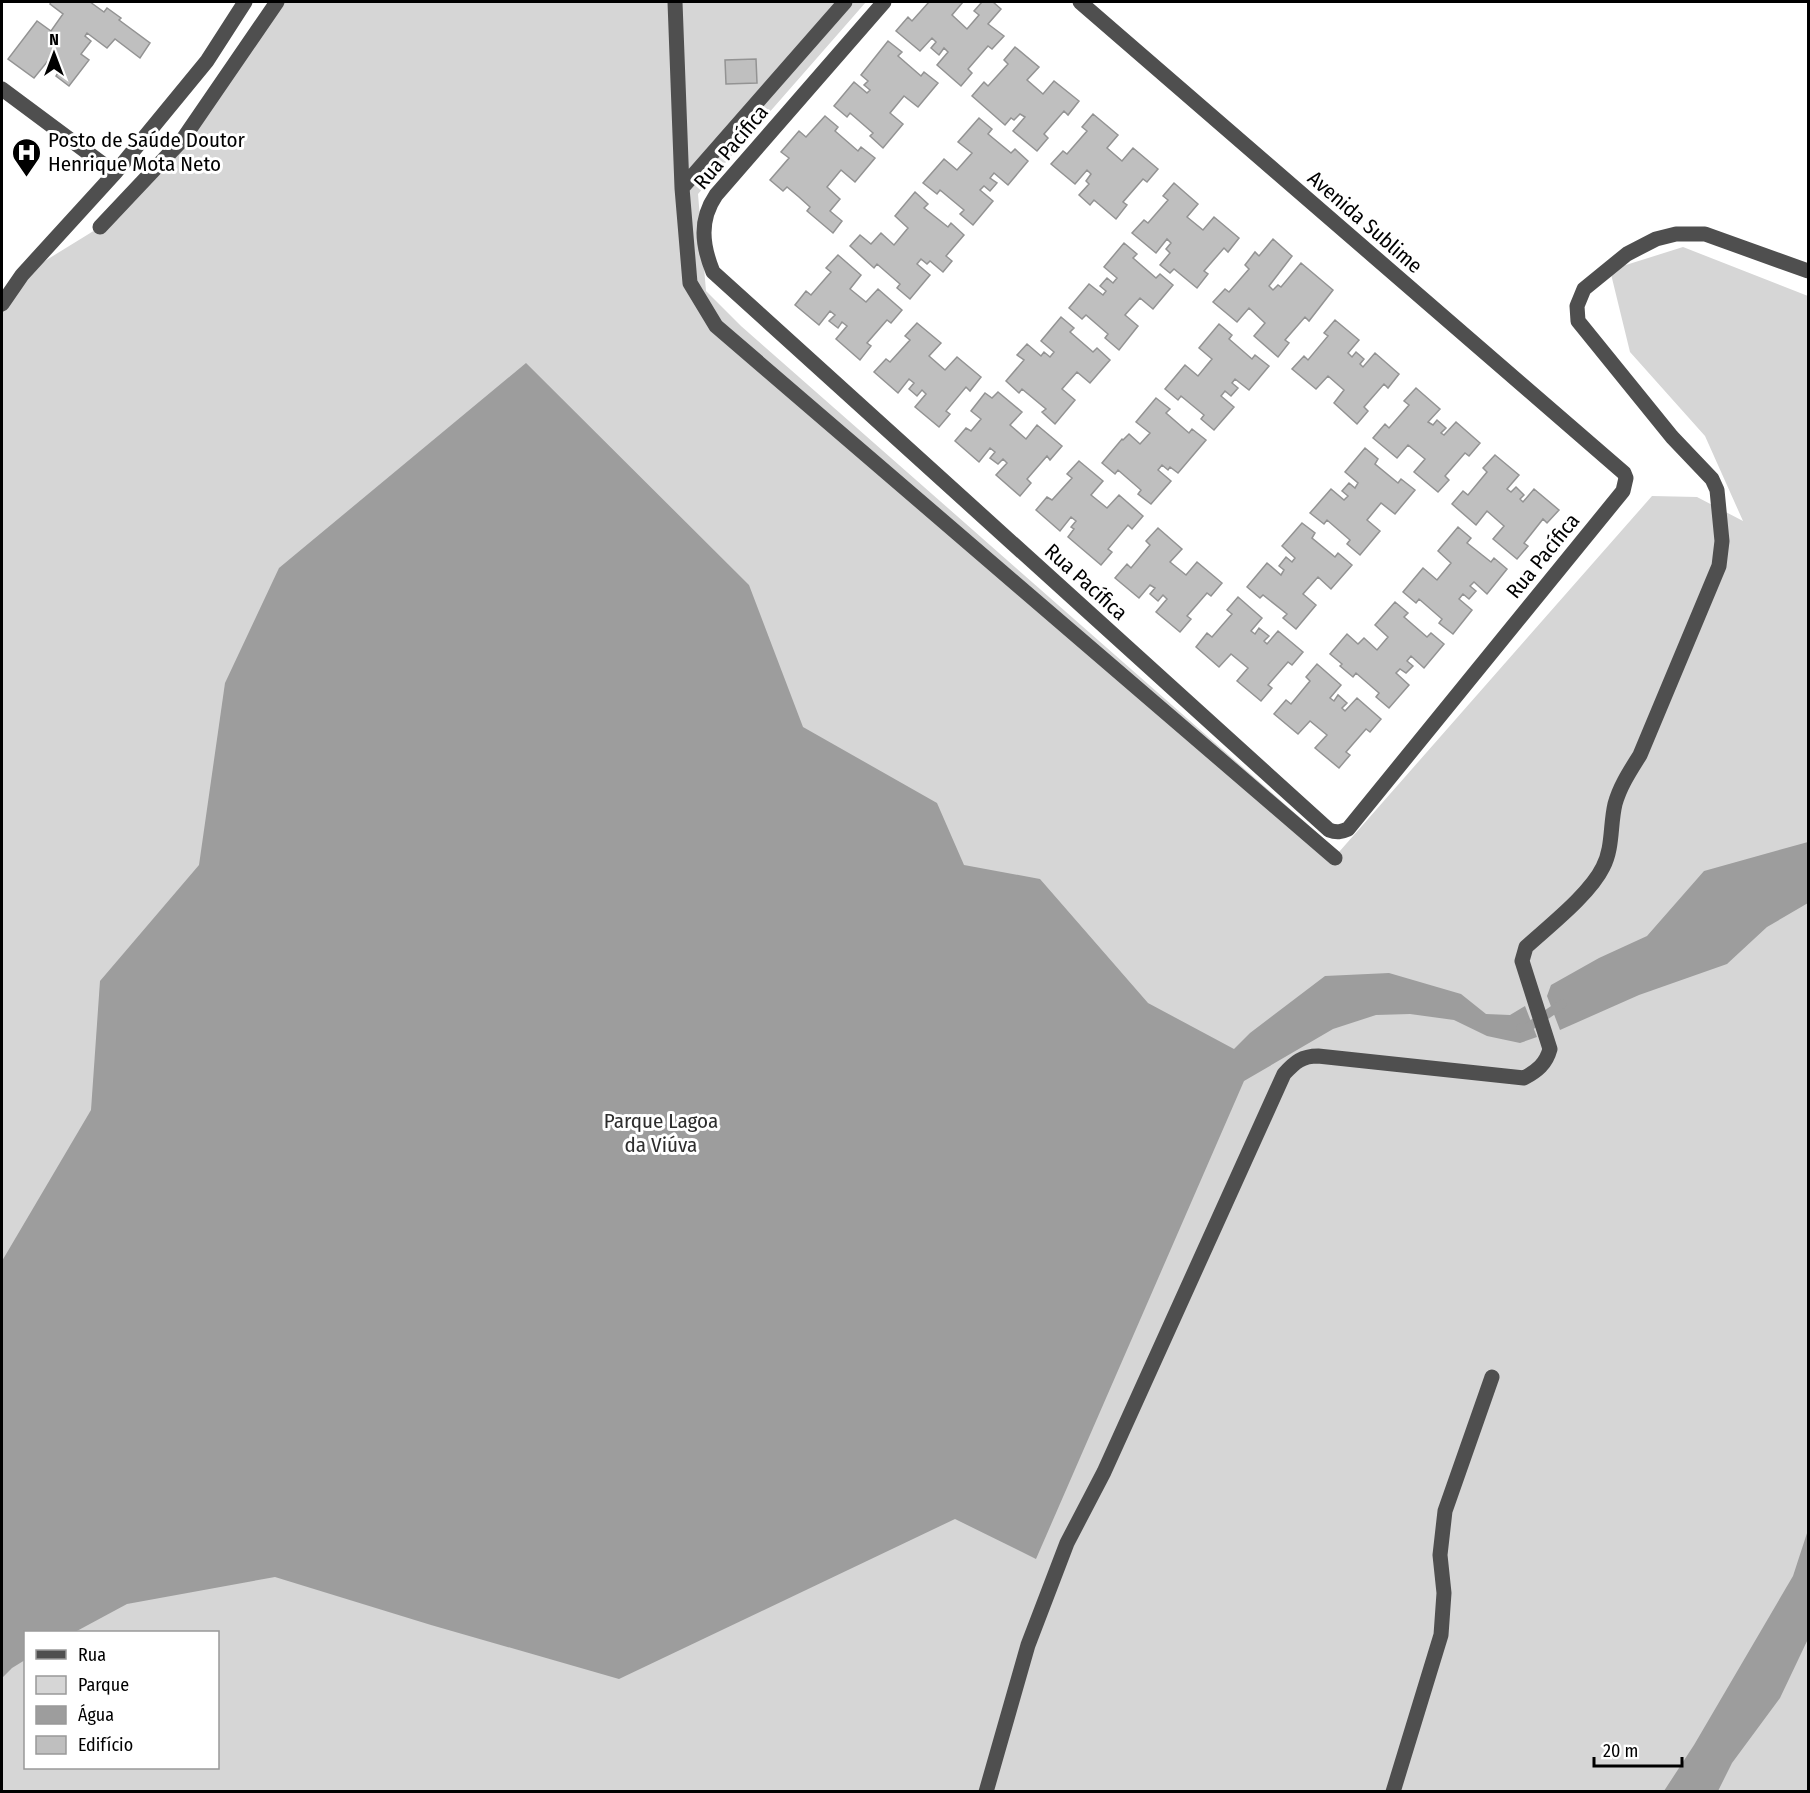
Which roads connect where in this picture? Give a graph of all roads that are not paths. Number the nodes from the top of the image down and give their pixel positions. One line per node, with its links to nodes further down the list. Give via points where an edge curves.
1 (245, 2): 8 (street, via 207,61)
2 (277, 2): 10 (street, via 183,139)
3 (675, 2): 9 (street)
4 (845, 2): 9 (street)
5 (884, 2): 13 (street, Rua Pacífica, via 707,209 705,241 713,272 1329,830 1335,833 1348,829 1623,491)
6 (1080, 2): 13 (street, Avenida Sublime)
7 (2, 89): 8 (street)
8 (115, 173): 12 (street, via 22,275)
9 (682, 188): 14 (street, via 690,283 716,326)
10 (100, 227)
11 (1809, 271): 16 (street, via 1705,234 1676,234 1627,254 1584,289 1577,306 1578,321 1672,437 1712,478 1717,490 1722,541 1719,566 1640,755 1624,779 1615,803 1604,866 1595,881 1523,953 1522,961 1550,1049 1548,1058 1524,1078 1318,1056 1296,1061 1284,1074 1068,1543 1028,1645)
12 (2, 304)
13 (1623, 473)
14 (1335, 858)
15 (1492, 1377): 17 (street, via 1445,1511 1440,1555 1444,1593 1441,1635)
16 (986, 1791)
17 (1393, 1791)

